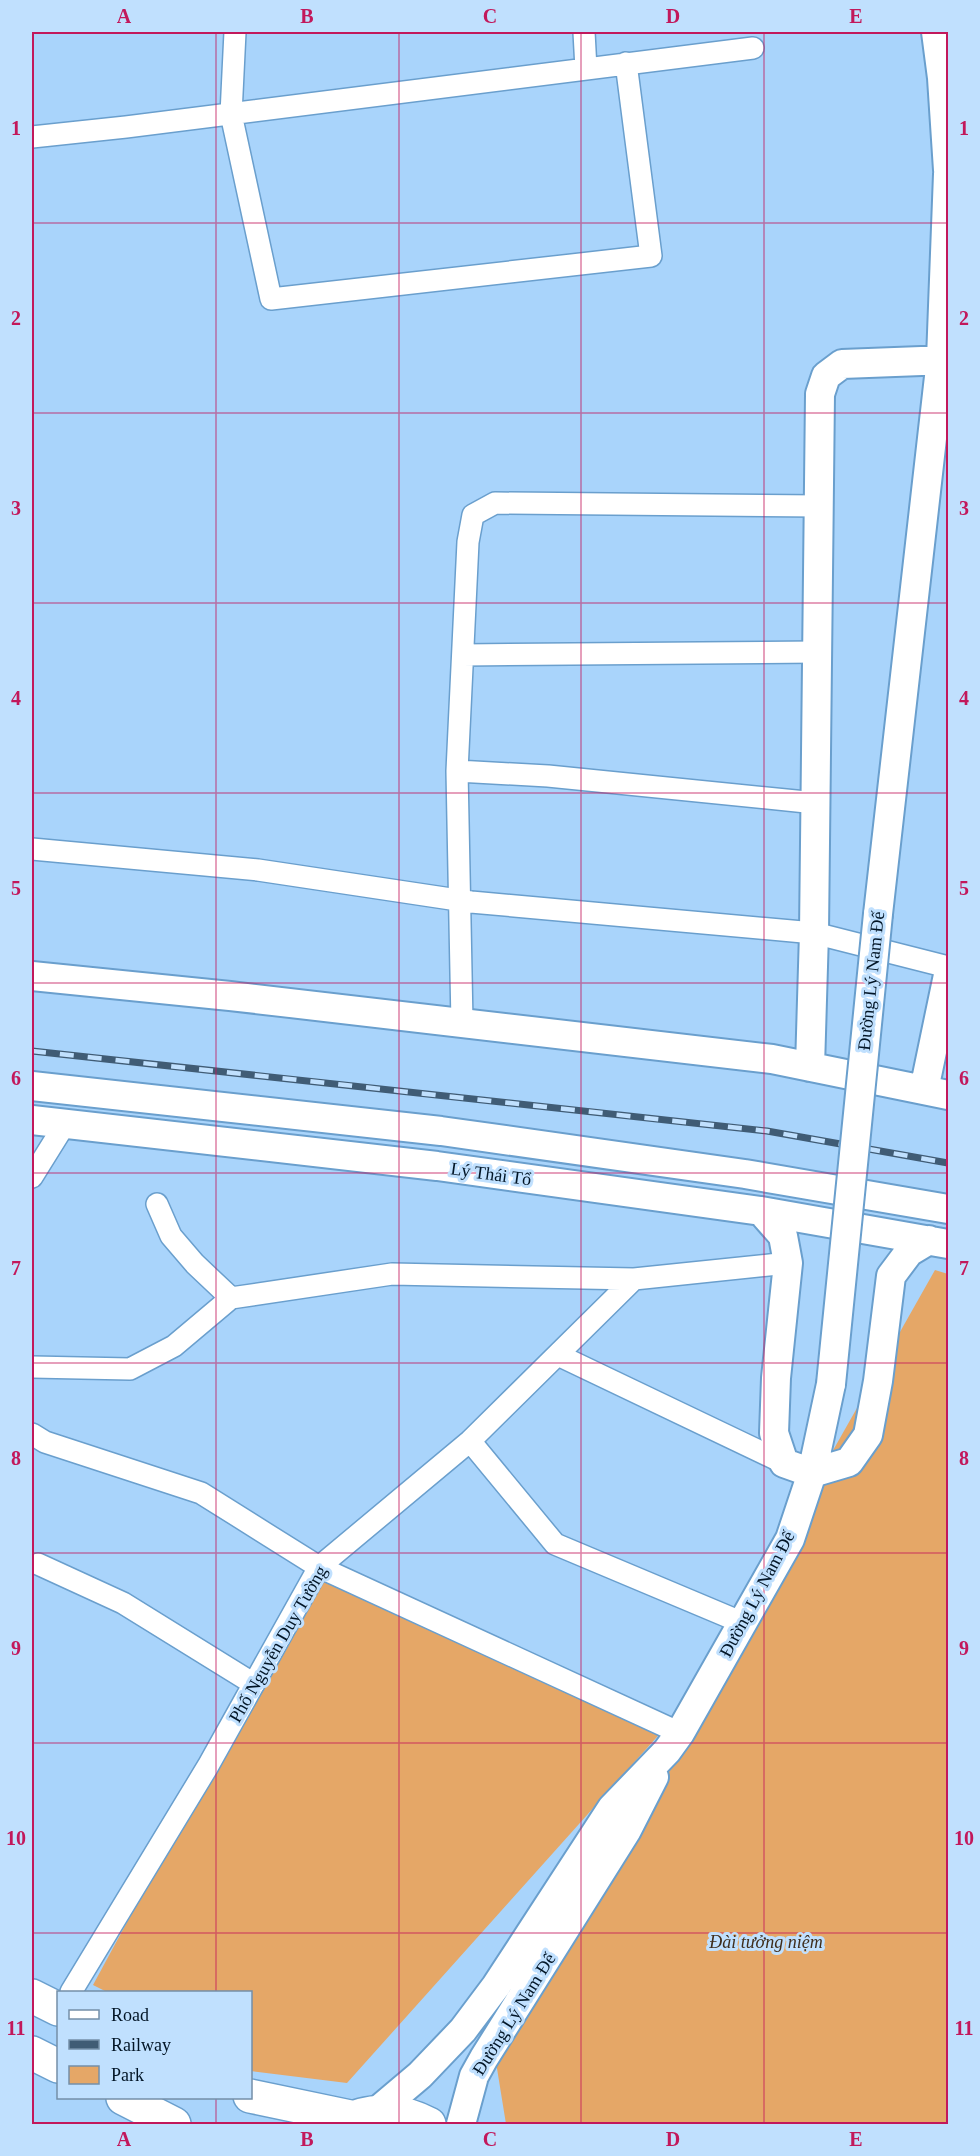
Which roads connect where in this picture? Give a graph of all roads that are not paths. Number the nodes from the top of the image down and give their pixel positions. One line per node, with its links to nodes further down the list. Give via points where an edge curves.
1 (235, 32): 7 (street)
2 (584, 32): 6 (street)
3 (936, 32): 9 (street, Đường Lý Nam Đế)
4 (753, 48): 5 (street)
5 (626, 63): 6 (street); 7 (street, via 651,256 271,299)
6 (585, 69): 7 (street)
7 (231, 114): 8 (street)
8 (32, 137)
9 (948, 172): 10 (street, Đường Lý Nam Đế)
10 (944, 359): 11 (street, via 842,364 826,376 820,394); 43 (street, Đường Lý Nam Đế, bridge, via 878,914 831,1384)
11 (819, 506): 12 (street); 13 (street, via 495,503 472,515)
12 (818, 652): 13 (street); 15 (street)
13 (463, 655): 14 (street)
14 (457, 771): 15 (street, via 548,776); 17 (street)
15 (816, 803): 18 (street)
16 (32, 849): 17 (street, via 258,870)
17 (458, 900): 18 (street); 22 (street)
18 (814, 933): 19 (street); 23 (street)
19 (948, 967)
20 (948, 975): 25 (street)
21 (32, 976): 22 (street)
22 (462, 1023): 23 (street, via 772,1059)
23 (810, 1067): 25 (street)
24 (32, 1086): 28 (street, Lý Thái Tổ, via 441,1131)
25 (936, 1092)
26 (32, 1120): 27 (street, Lý Thái Tổ)
27 (66, 1124): 29 (street); 30 (street, Lý Thái Tổ, via 437,1166)
28 (664, 1163): 30 (street); 32 (street, Lý Thái Tổ)
29 (32, 1177)
30 (660, 1197): 33 (street, Lý Thái Tổ)
31 (158, 1204): 37 (street, via 177,1244)
32 (948, 1209)
33 (761, 1211): 34 (street, Lý Thái Tổ); 35 (street, via 783,1236)
34 (939, 1242): 43 (street, via 909,1252 891,1276 867,1435 849,1462)
35 (788, 1263): 36 (street); 42 (street, via 774,1433)
36 (634, 1279): 37 (street, via 392,1274); 38 (street, Phố Nguyễn Duy Tường)
37 (231, 1298): 39 (street, via 174,1346 130,1369)
38 (558, 1355): 41 (street, Phố Nguyễn Duy Tường); 42 (street)
39 (32, 1367)
40 (32, 1434): 45 (street, via 45,1442 201,1493)
41 (470, 1441): 45 (street, Phố Nguyễn Duy Tường); 46 (street, via 555,1544)
42 (784, 1463): 43 (street)
43 (812, 1473): 46 (street, Đường Lý Nam Đế, via 790,1539)
44 (38, 1563): 47 (street, via 123,1603)
45 (319, 1567): 47 (street, Phố Nguyễn Duy Tường); 48 (street)
46 (743, 1623): 48 (street, Đường Lý Nam Đế)
47 (254, 1684): 49 (street, Phố Nguyễn Duy Tường)
48 (673, 1742): 54 (street, Đường Lý Nam Đế, via 612,1808 463,2030 420,2076); 57 (street, Đường Lý Nam Đế, via 627,1830 479,2067)
49 (72, 1991)
50 (32, 1996): 51 (main road)
51 (57, 2008)
52 (252, 2096): 54 (main road)
53 (127, 2099): 55 (main road)
54 (357, 2118): 56 (main road, via 402,2114)
55 (174, 2124)
56 (429, 2124)
57 (461, 2124)

